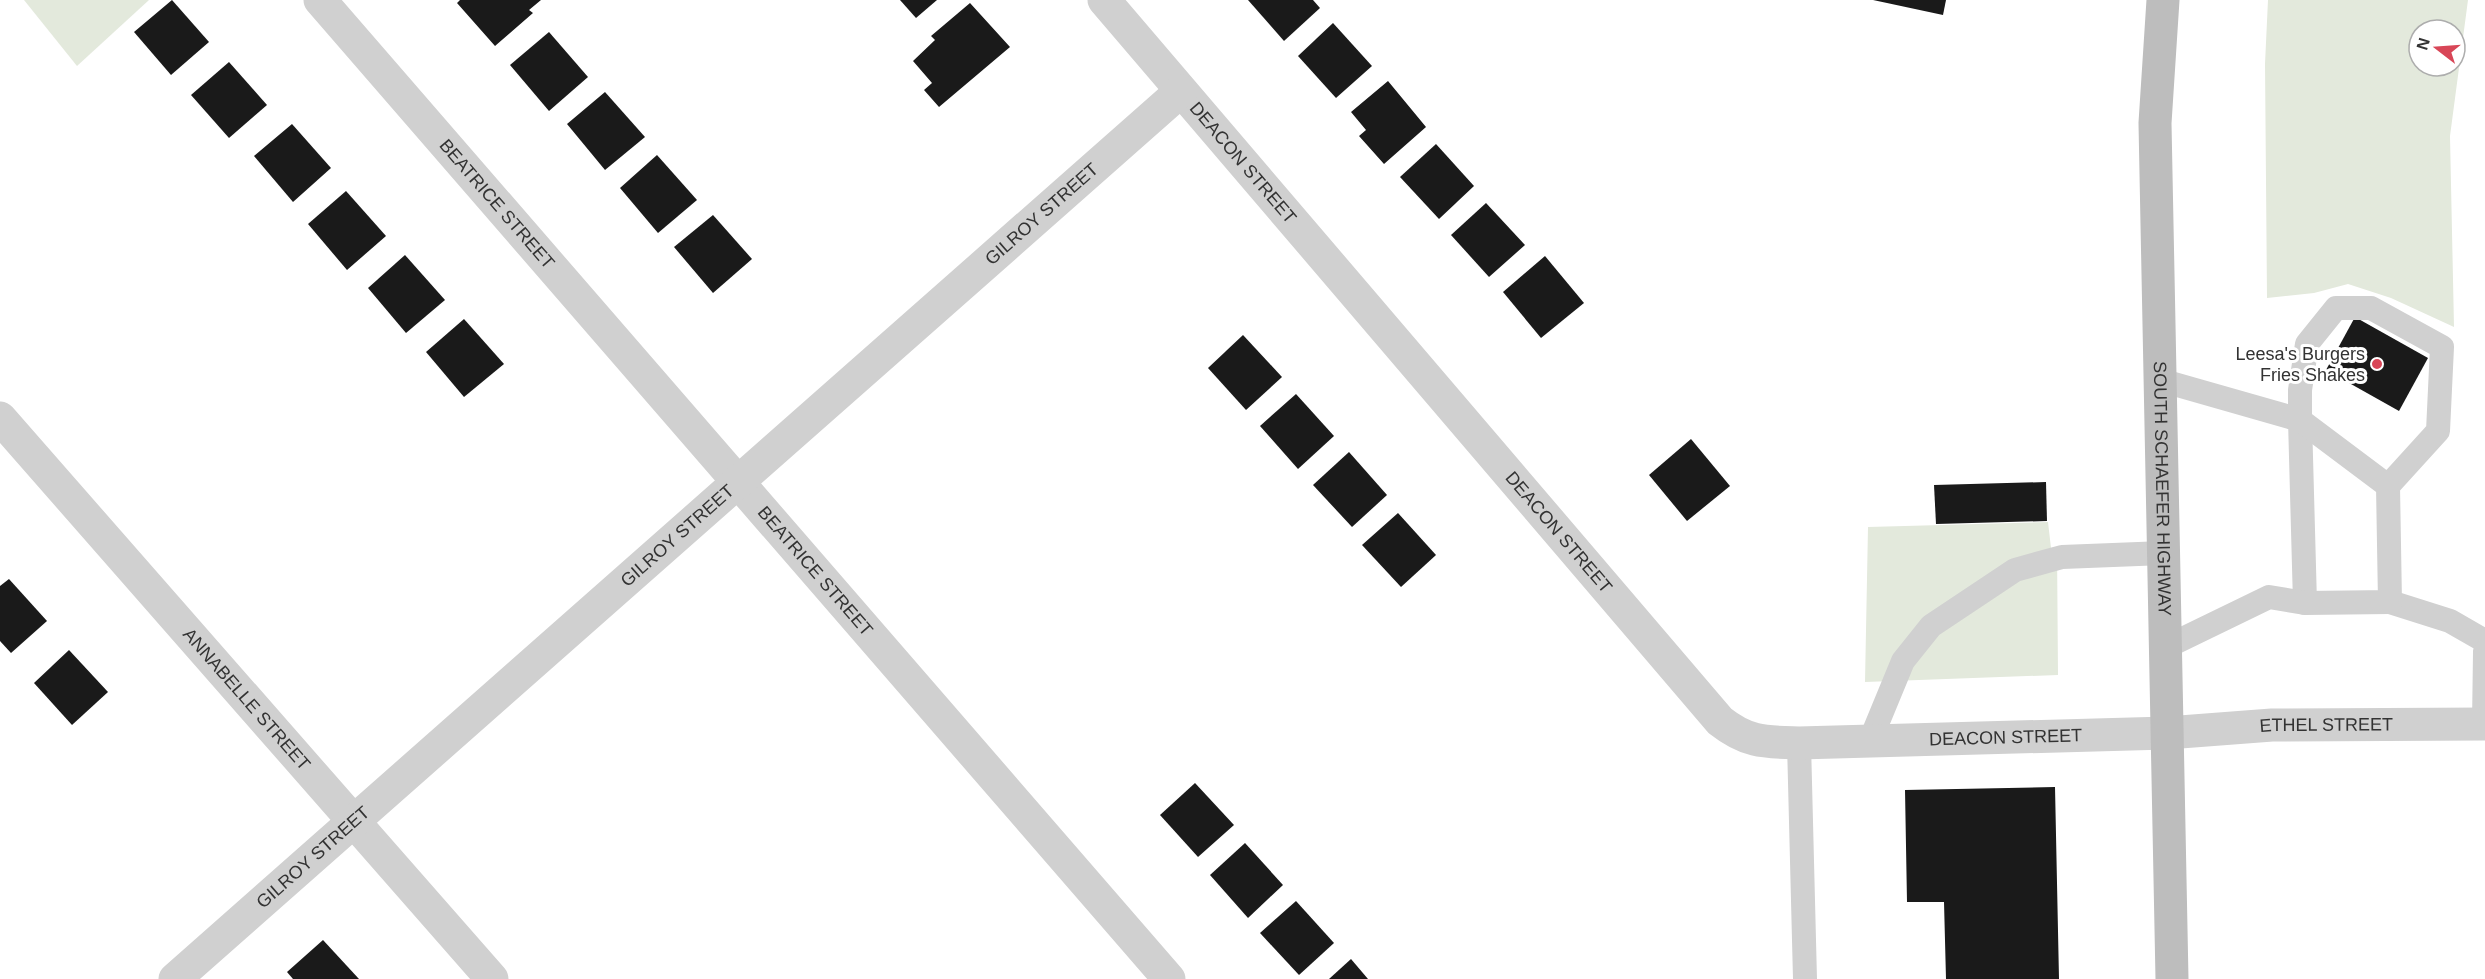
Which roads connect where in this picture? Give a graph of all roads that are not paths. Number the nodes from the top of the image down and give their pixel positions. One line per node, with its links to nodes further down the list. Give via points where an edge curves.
1 (320, 0): 8 (street, BEATRICE STREET)
2 (1104, 0): 4 (street, DEACON STREET)
3 (2163, 0): 5 (main road, SOUTH SCHAEFER HIGHWAY, via 2156,123)
4 (1181, 91): 8 (street, GILROY STREET); 19 (street, DEACON STREET, via 1720,721 1736,734 1754,741)
5 (2160, 380): 7 (lane); 10 (main road, SOUTH SCHAEFER HIGHWAY)
6 (0, 418): 20 (street, ANNABELLE STREET)
7 (2300, 420): 9 (lane); 9 (lane, via 2307,344 2336,308 2371,308 2442,347 2438,431); 12 (lane)
8 (737, 482): 20 (street, GILROY STREET); 23 (street, BEATRICE STREET)
9 (2388, 486): 11 (lane)
10 (2164, 553): 14 (main road, SOUTH SCHAEFER HIGHWAY); 18 (lane, via 2062,557 2015,570 1931,626 1903,661)
11 (2390, 602): 12 (lane); 13 (lane, via 2450,621)
12 (2305, 603): 14 (lane, via 2269,597)
13 (2485, 641)
14 (2166, 647): 17 (main road, SOUTH SCHAEFER HIGHWAY)
15 (2485, 652): 16 (lane)
16 (2485, 724): 17 (street, ETHEL STREET, via 2272,725)
17 (2167, 733): 18 (street, DEACON STREET); 25 (main road, SOUTH SCHAEFER HIGHWAY)
18 (1870, 741): 19 (street, DEACON STREET)
19 (1799, 743): 24 (lane)
20 (354, 822): 21 (street, GILROY STREET); 22 (street, ANNABELLE STREET)
21 (175, 979)
22 (492, 979)
23 (1169, 979)
24 (1805, 979)
25 (2172, 979)

